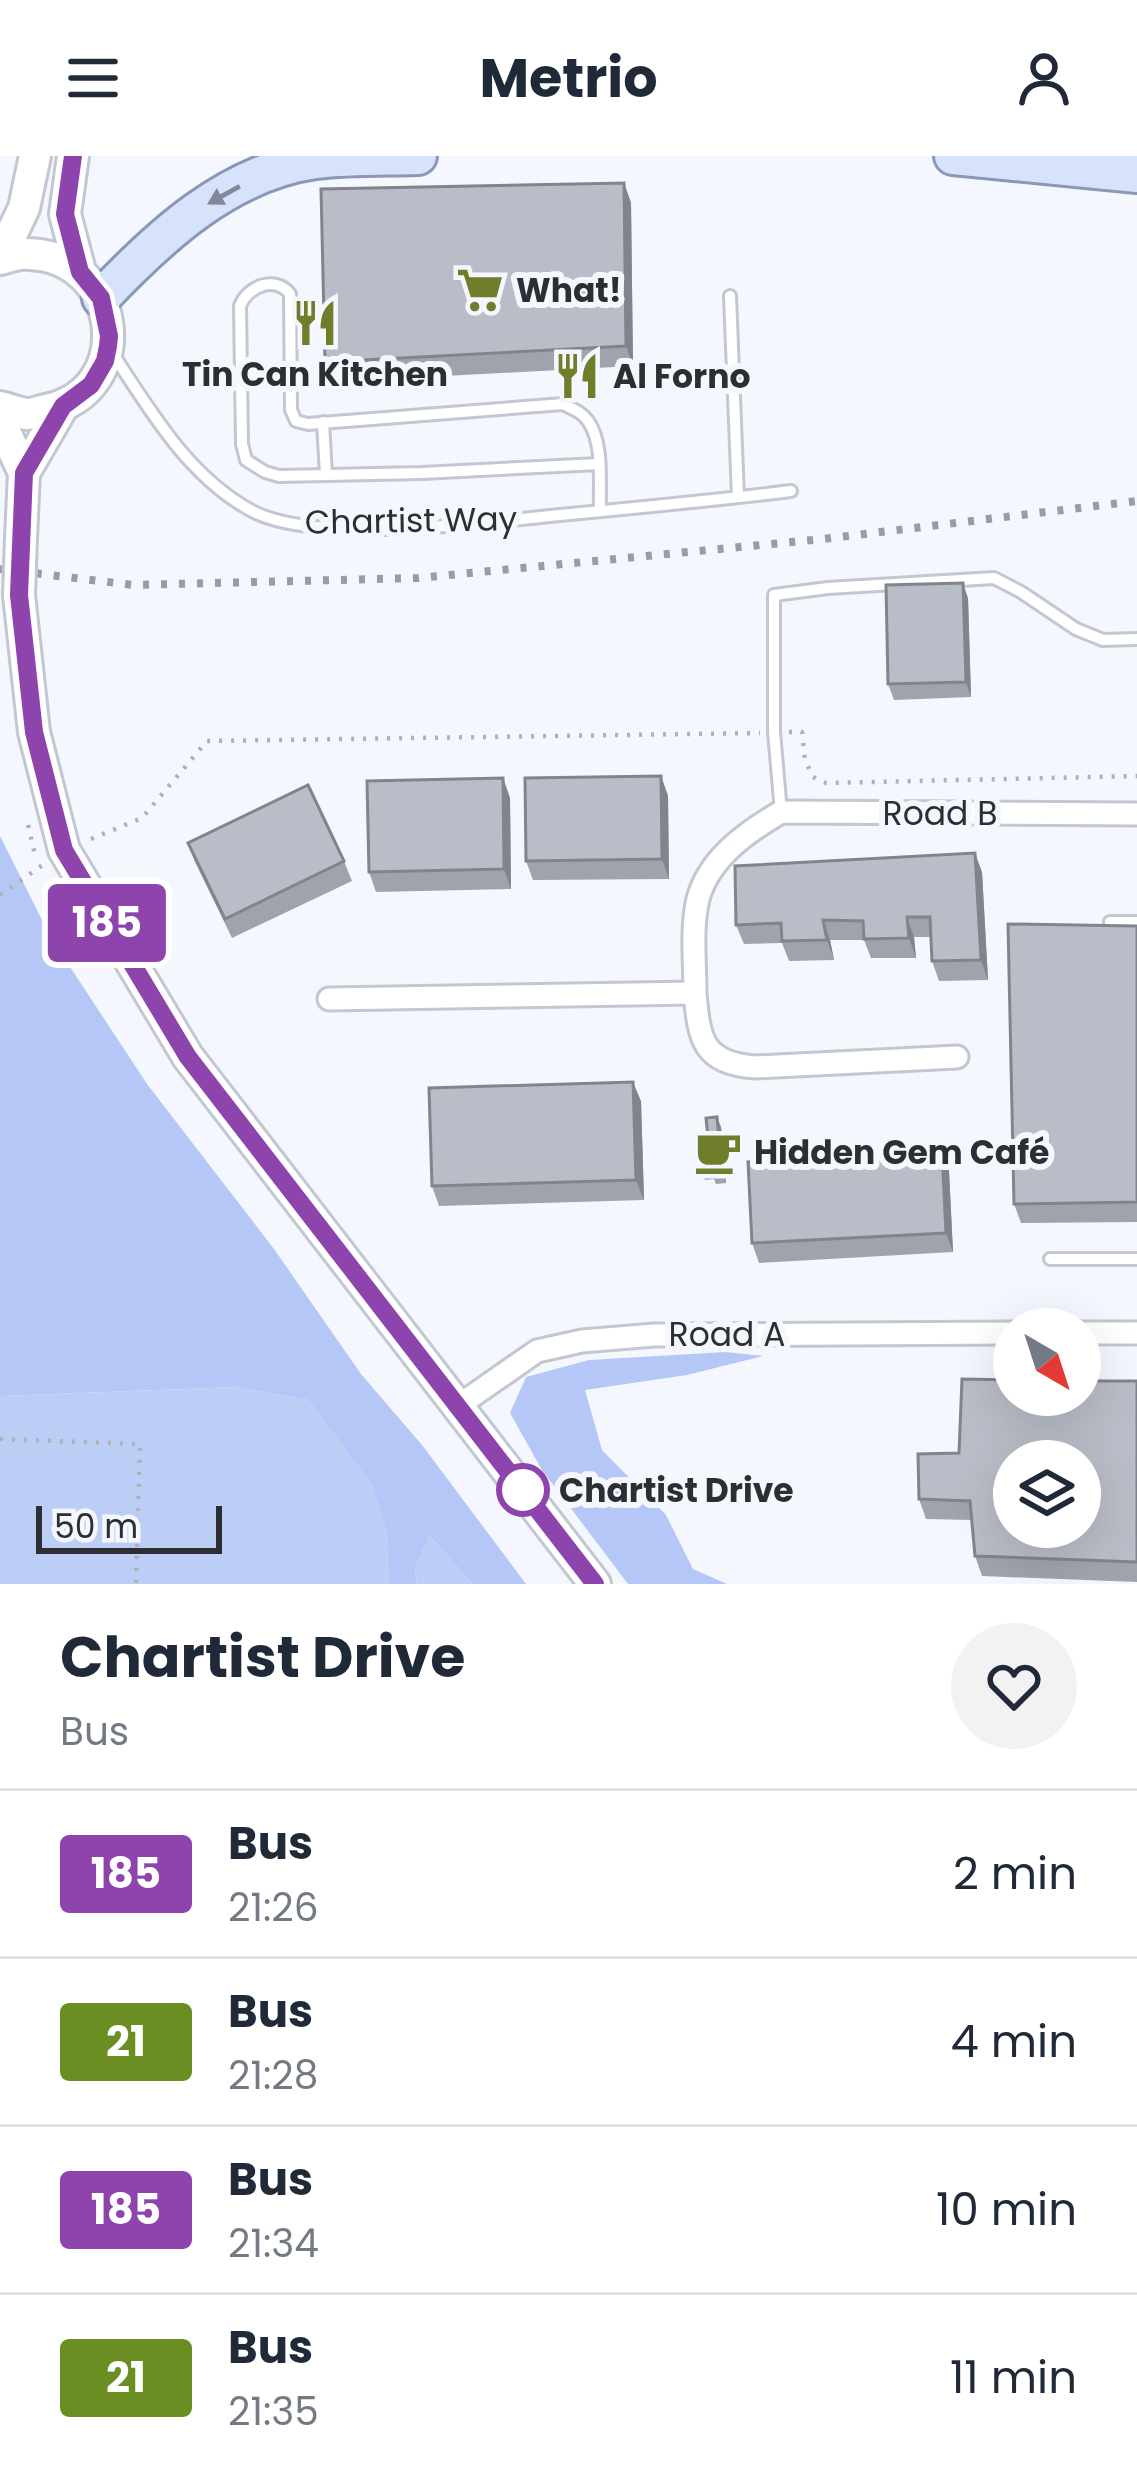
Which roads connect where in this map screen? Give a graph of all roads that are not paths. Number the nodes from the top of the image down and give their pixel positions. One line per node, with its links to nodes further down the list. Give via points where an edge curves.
1 (34, 156): 6 (main road, via 23,208)
2 (73, 156): 7 (main road, via 65,214)
3 (418, 156): 7 (main road, one-way to 7, via 313,160 259,177)
4 (952, 156): 5 (main road)
5 (1137, 174)
6 (0, 258): 7 (main road, via 27,253 65,262)
7 (91, 285): 9 (main road)
8 (730, 296): 18 (lane)
9 (108, 346): 10 (main road, via 91,385); 19 (lane, Chartist Way, via 169,438 256,514 354,527)
10 (63, 406): 11 (main road, via 27,414); 15 (main road)
11 (0, 407)
12 (0, 421): 15 (main road)
13 (323, 422): 14 (lane, via 563,404 592,426); 14 (lane, via 296,421 291,410 290,294 274,285 252,288 240,306 242,444 246,460 265,472); 16 (lane)
14 (598, 464): 19 (lane)
15 (24, 473): 33 (main road, bridge, via 19,595 52,859 188,1057)
16 (326, 475)
17 (790, 491): 18 (lane, Chartist Way)
18 (738, 497): 19 (lane, Chartist Way)
19 (600, 511)
20 (1137, 639): 21 (lane, via 1102,640 1076,629 994,578 773,595)
21 (781, 812): 22 (street, Road B); 25 (street, via 716,864 699,897)
22 (1137, 814)
23 (1110, 922): 24 (lane)
24 (1137, 922)
25 (695, 993): 26 (street); 27 (street, via 698,1026 711,1053 728,1065)
26 (329, 1000)
27 (957, 1057)
28 (1050, 1258): 29 (lane)
29 (1137, 1259)
30 (1137, 1333): 32 (street)
31 (993, 1334): 33 (street, Road A, via 582,1341 537,1352)
32 (1101, 1334)
33 (458, 1406): 34 (main road)
34 (595, 1584)

